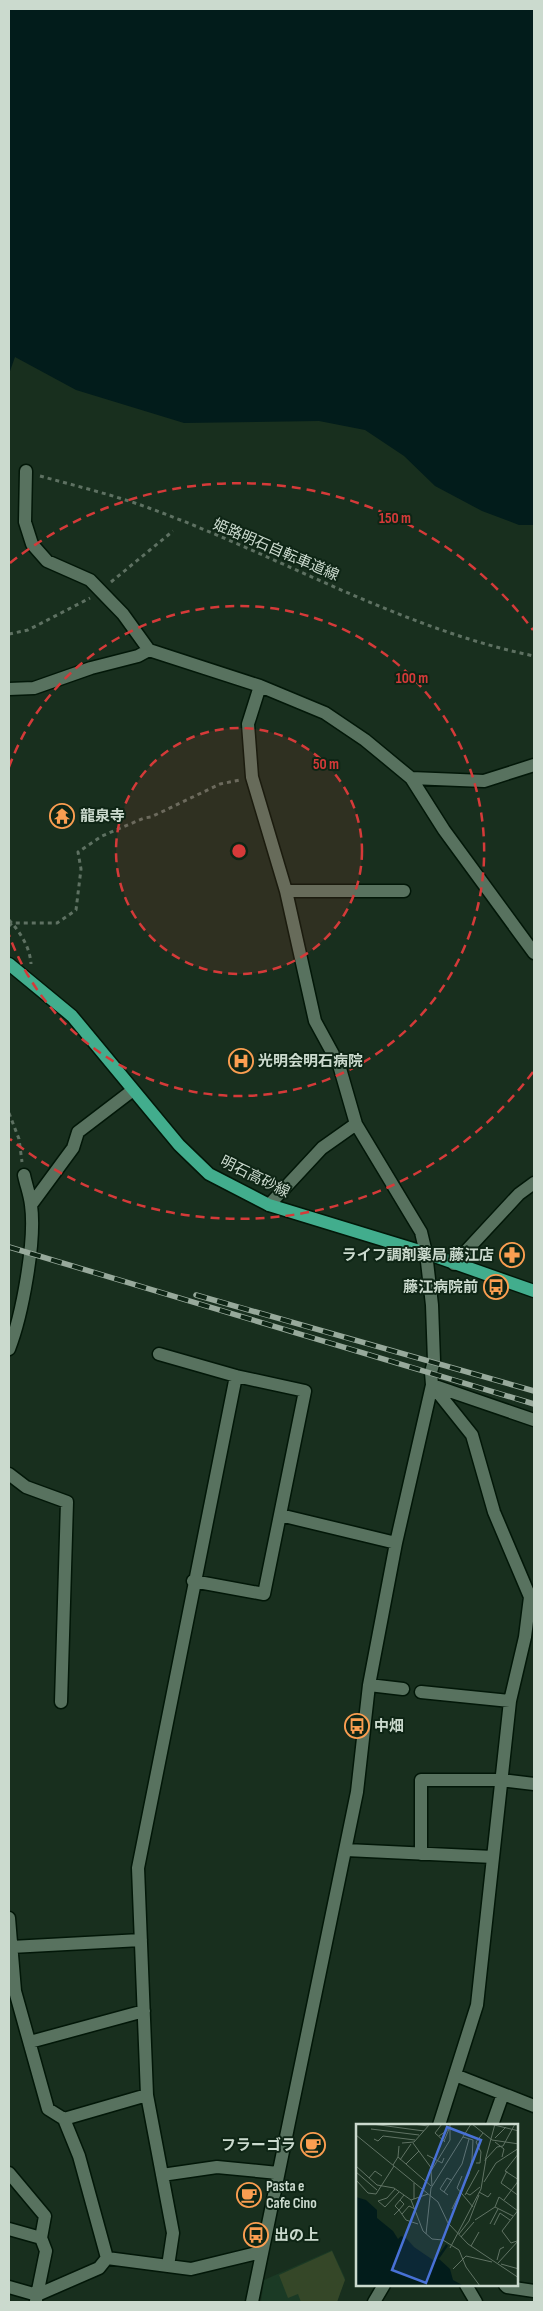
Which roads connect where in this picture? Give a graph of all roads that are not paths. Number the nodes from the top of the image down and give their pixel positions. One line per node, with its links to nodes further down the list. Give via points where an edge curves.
1 (26, 472): 2 (street, via 25,522 32,544 47,561 90,580 123,614)
2 (149, 650): 3 (street); 4 (street, via 34,688)
3 (260, 686): 6 (street, via 325,713 365,740); 7 (street, via 248,724 252,777)
4 (9, 689)
5 (534, 765): 6 (street, via 484,782)
6 (411, 778): 9 (street, via 444,830)
7 (286, 891): 8 (street); 12 (street, via 315,1022 339,1065)
8 (404, 891)
9 (534, 953)
10 (9, 964): 11 (main road, 明石高砂線, via 72,1016)
11 (133, 1090): 15 (street, via 78,1132 74,1148); 16 (main road, 明石高砂線, via 179,1145 209,1174)
12 (356, 1124): 16 (street, via 322,1148); 17 (street, via 421,1232)
13 (24, 1175): 15 (street)
14 (534, 1184): 18 (street, via 519,1194)
15 (32, 1205): 20 (street, via 30,1249 18,1326)
16 (269, 1205): 17 (main road, 明石高砂線)
17 (426, 1253): 18 (main road, 明石高砂線); 23 (street, via 432,1306)
18 (454, 1264): 19 (main road, 明石高砂線)
19 (534, 1291)
20 (9, 1349)
21 (159, 1354): 22 (street)
22 (236, 1376): 26 (street, via 305,1391); 28 (street)
23 (432, 1385): 24 (street); 27 (street); 29 (street, via 472,1435 494,1512 530,1597)
24 (534, 1420)
25 (9, 1474): 34 (street, via 26,1488 67,1502)
26 (280, 1515): 27 (street); 28 (street, via 264,1594)
27 (396, 1543): 30 (street)
28 (194, 1581): 41 (street, via 138,1868)
29 (529, 1640): 33 (street)
30 (369, 1685): 31 (street); 37 (street, via 357,1792)
31 (403, 1690)
32 (421, 1692): 33 (street)
33 (510, 1701): 35 (street)
34 (61, 1702)
35 (502, 1780): 36 (street); 38 (street, via 421,1780); 39 (street)
36 (534, 1784)
37 (346, 1850): 38 (street); 53 (street)
38 (421, 1854): 39 (street)
39 (493, 1857): 45 (street, via 477,2005)
40 (9, 1918): 42 (street)
41 (141, 1940): 42 (street); 43 (street)
42 (11, 1947): 44 (street, via 16,1991)
43 (144, 2011): 44 (street); 47 (street)
44 (30, 2042): 49 (street, via 48,2109)
45 (455, 2075): 46 (street); 50 (street)
46 (503, 2094): 48 (street); 51 (street)
47 (147, 2095): 49 (street); 54 (street)
48 (534, 2106)
49 (64, 2119): 58 (street, via 79,2156)
50 (439, 2124)
51 (492, 2124)
52 (9, 2172): 56 (street, via 45,2216)
53 (278, 2173): 54 (street, via 217,2167); 57 (street)
54 (162, 2175): 59 (street, via 173,2232)
55 (9, 2229): 56 (street)
56 (41, 2238): 65 (street, via 46,2251)
57 (261, 2252): 59 (street, via 191,2269); 66 (street)
58 (107, 2258): 59 (street); 65 (street, via 99,2268)
59 (168, 2266)
60 (383, 2286): 67 (street)
61 (467, 2286): 68 (street)
62 (506, 2286): 64 (street)
63 (9, 2287): 65 (street)
64 (534, 2291)
65 (36, 2299)
66 (252, 2302)
67 (374, 2302)
68 (476, 2302)

